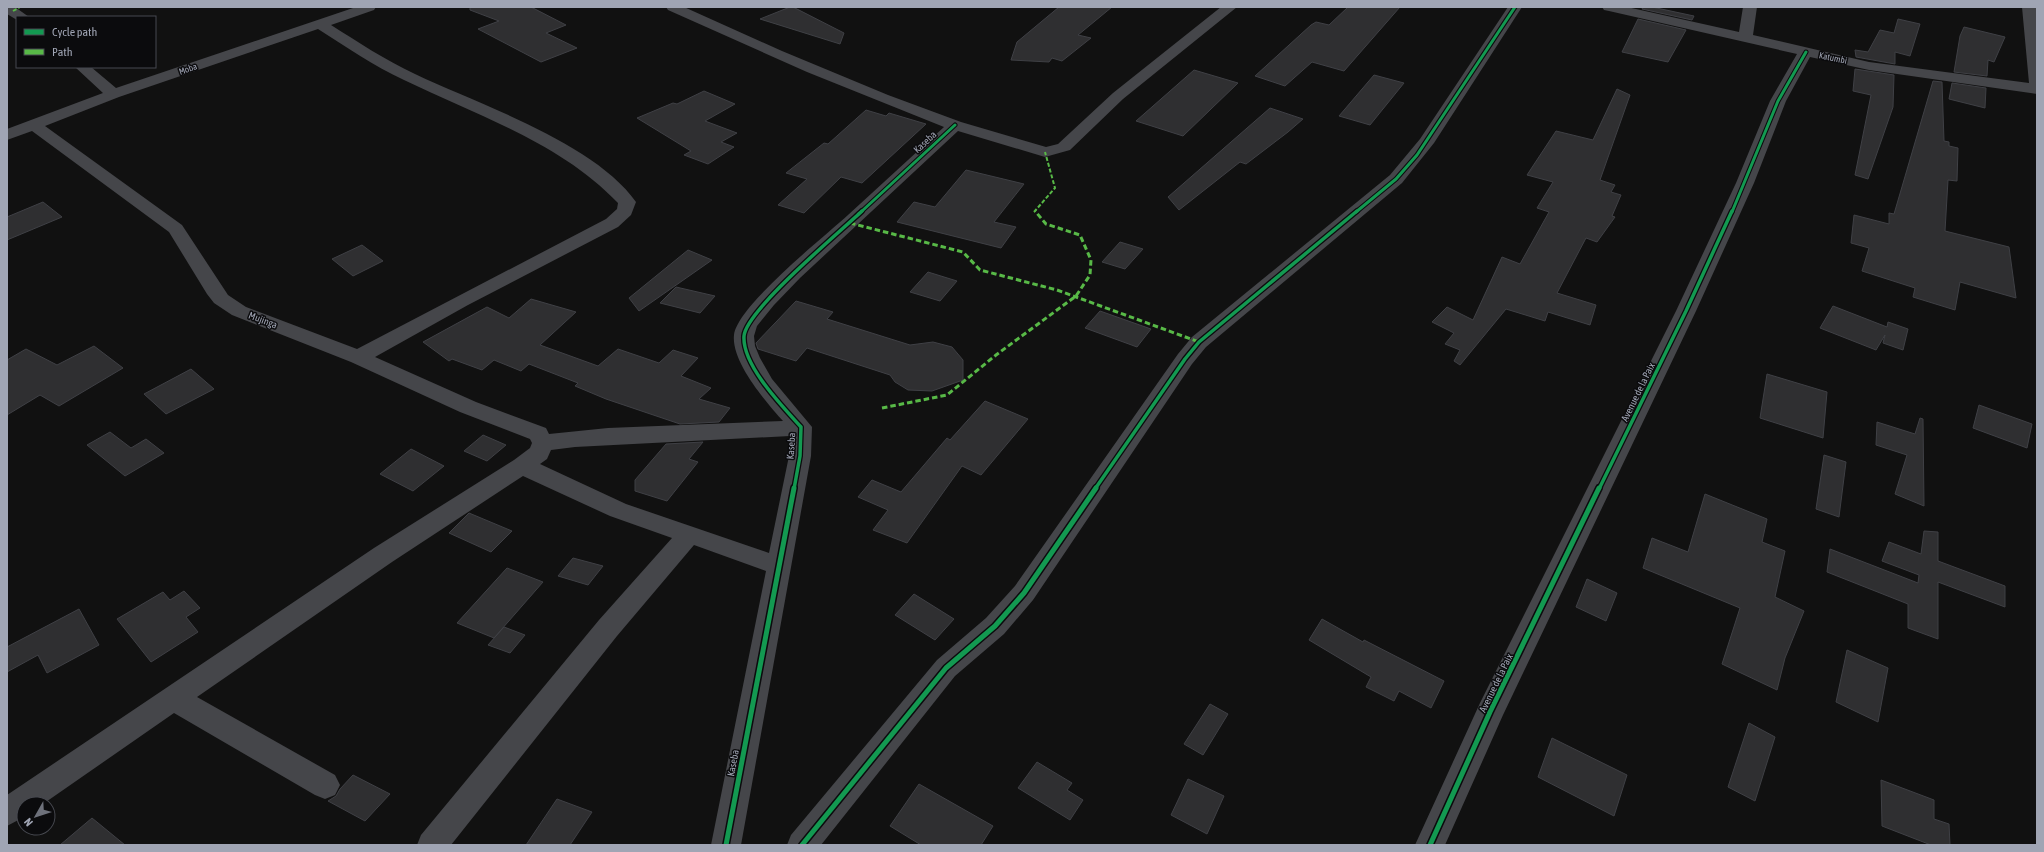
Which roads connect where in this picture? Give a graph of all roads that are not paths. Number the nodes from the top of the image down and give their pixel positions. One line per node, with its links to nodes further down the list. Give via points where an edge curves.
1 (369, 7): 10 (street, Moba)
2 (673, 7): 17 (street, via 795,62)
3 (1230, 7): 17 (street, via 1118,96 1064,147 1044,152)
4 (1515, 7): 30 (street, via 1435,131 1406,169 1199,342 1024,593 995,626 946,668)
5 (1609, 7): 11 (street, Katumbi)
6 (1750, 7): 11 (street)
7 (2029, 7): 14 (street)
8 (7, 8): 9 (street)
9 (20, 16)
10 (320, 24): 15 (street, Moba); 19 (street, via 407,76 512,124 574,157 618,191 627,202 625,211 612,222 460,300)
11 (1746, 39): 12 (street, Katumbi)
12 (1806, 52): 14 (street, Katumbi, via 1869,66); 31 (street, Avenue de la Paix, via 1778,101 1745,183 1686,311 1490,712)
13 (83, 68): 15 (street)
14 (2037, 88)
15 (114, 94): 16 (street, Moba)
16 (34, 125): 18 (street, Moba); 19 (street, Mujinga, via 176,229 214,290 228,305)
17 (956, 125): 20 (street, Kaseba, via 815,254 758,310 749,323 744,335 744,348 750,362)
18 (7, 135)
19 (358, 357): 21 (street, Mujinga, via 468,407 538,434)
20 (801, 427): 21 (street, via 749,432 631,433); 24 (street, Kaseba, via 800,456)
21 (543, 442): 22 (street, via 539,453)
22 (522, 466): 23 (street, via 618,510); 25 (street, via 384,556)
23 (690, 534): 24 (street); 28 (street, via 608,628)
24 (779, 566): 29 (street, Kaseba)
25 (175, 699): 26 (street); 27 (street)
26 (325, 785)
27 (7, 812)
28 (432, 845)
29 (726, 845)
30 (802, 845)
31 (1430, 845)

